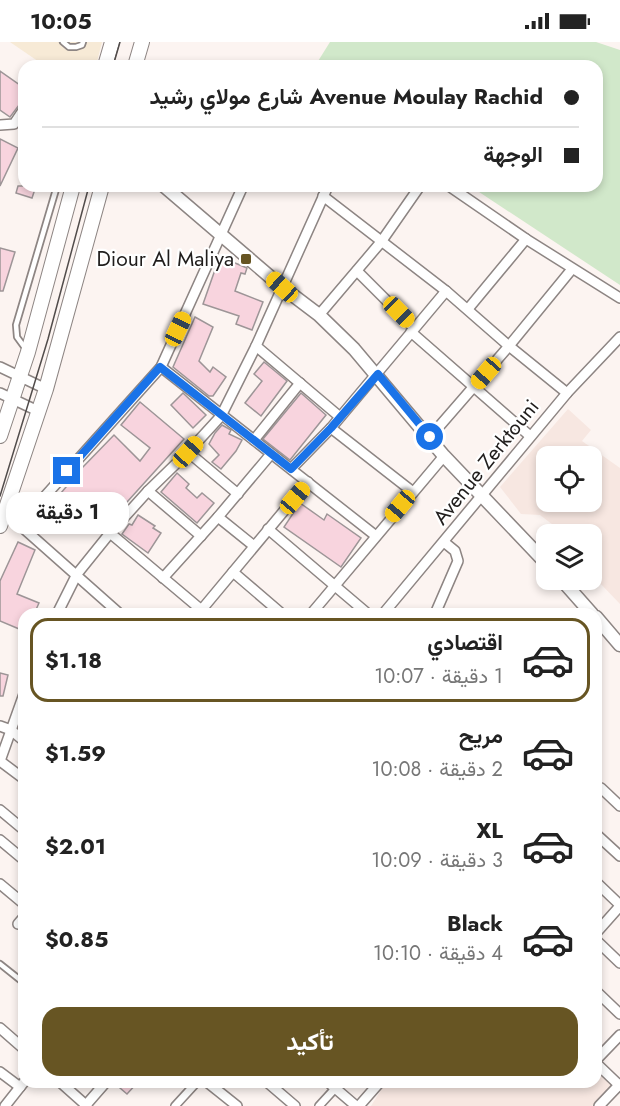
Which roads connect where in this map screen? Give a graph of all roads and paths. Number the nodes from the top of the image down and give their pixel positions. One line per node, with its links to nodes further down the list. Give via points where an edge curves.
1 (63, 42): 2 (lane, via 76,47)
2 (83, 42)
3 (112, 42): 5 (main road)
4 (142, 42): 6 (main road)
5 (107, 60)
6 (137, 60)
7 (18, 118): 8 (street, via 14,124)
8 (0, 125)
9 (55, 192): 32 (lane, via 16,325 17,337)
10 (71, 192): 32 (main road)
11 (100, 192): 39 (main road)
12 (175, 192): 18 (street)
13 (240, 192): 18 (street)
14 (325, 192): 17 (street)
15 (416, 192): 20 (street)
16 (458, 192): 19 (street)
17 (323, 196): 20 (street); 23 (street)
18 (222, 235): 23 (street); 33 (street)
19 (526, 239): 21 (street); 26 (street)
20 (381, 242): 22 (street); 24 (street)
21 (572, 268): 25 (street); 31 (street)
22 (357, 271): 27 (street); 28 (street)
23 (282, 287): 27 (street); 30 (street)
24 (447, 291): 26 (street); 28 (street)
25 (620, 298)
26 (468, 309): 31 (street)
27 (319, 315): 35 (street)
28 (413, 330): 35 (street); 38 (street)
29 (620, 337): 40 (street, Avenue Zerktouni)
30 (256, 346): 37 (street); 43 (street)
31 (509, 346): 38 (street); 40 (street)
32 (28, 352): 36 (main road)
33 (160, 367): 43 (street); 62 (street)
34 (0, 368): 36 (street)
35 (378, 374): 44 (street); 49 (street)
36 (20, 377): 39 (street); 41 (main road)
37 (300, 383): 44 (street); 50 (street)
38 (474, 387): 48 (street); 49 (street)
39 (46, 389): 42 (main road)
40 (567, 393): 48 (street, Avenue Zerktouni)
41 (6, 396): 42 (street); 45 (main road)
42 (38, 411): 60 (main road)
43 (221, 416): 50 (street); 51 (street)
44 (340, 417): 46 (street)
45 (3, 422): 47 (main road)
46 (331, 428): 54 (street); 57 (street)
47 (0, 436)
48 (530, 436): 59 (street, Avenue Zerktouni)
49 (430, 437): 53 (street)
50 (254, 440): 52 (street)
51 (188, 452): 56 (street); 58 (street)
52 (271, 454): 54 (street); 58 (street)
53 (444, 456): 57 (street); 59 (street)
54 (291, 469): 55 (street)
55 (308, 482): 64 (street); 67 (street)
56 (148, 491): 65 (street); 66 (street)
57 (413, 492): 67 (street)
58 (238, 494): 61 (street)
59 (481, 495): 68 (street, Avenue Zerktouni); 70 (street)
60 (5, 512): 62 (street); 63 (main road)
61 (218, 517): 66 (street); 69 (street)
62 (20, 524): 72 (street)
63 (0, 526)
64 (268, 529): 69 (street); 74 (street)
65 (110, 533): 72 (street); 73 (street)
66 (201, 536): 73 (street)
67 (376, 536): 74 (street)
68 (444, 542): 83 (street, Avenue Zerktouni); 84 (street, via 455,551 458,561)
69 (254, 546): 71 (street)
70 (536, 553)
71 (233, 572): 79 (street); 80 (street)
72 (77, 574): 76 (street); 77 (street)
73 (163, 578): 78 (street)
74 (335, 584): 81 (street); 82 (street)
75 (571, 590): 85 (street)
76 (60, 608)
77 (114, 608)
78 (197, 608)
79 (205, 608)
80 (275, 608)
81 (315, 608)
82 (361, 608)
83 (388, 608)
84 (438, 608)
85 (587, 608)
86 (602, 624): 87 (street)
87 (620, 645)
88 (18, 711): 90 (street)
89 (0, 726): 90 (street)
90 (11, 730): 91 (street); 92 (street)
91 (18, 736)
92 (0, 761): 93 (street)
93 (18, 774)
94 (602, 789): 95 (street)
95 (620, 806)
96 (0, 810): 97 (street)
97 (18, 825)
98 (0, 840): 100 (street)
99 (602, 840): 101 (street)
100 (18, 855)
101 (620, 856)
102 (0, 884): 104 (street)
103 (602, 888): 105 (street)
104 (18, 899)
105 (620, 906): 106 (street)
106 (602, 926)
107 (602, 945): 108 (street)
108 (620, 963)
109 (0, 964): 110 (lane)
110 (18, 978)
111 (602, 997): 112 (street)
112 (620, 1014)
113 (0, 1028): 115 (street)
114 (620, 1035): 116 (street)
115 (18, 1044)
116 (602, 1054)
117 (602, 1067): 120 (street)
118 (0, 1072): 119 (street)
119 (18, 1082)
120 (620, 1085): 137 (street)
121 (19, 1088): 131 (street)
122 (66, 1088): 132 (street)
123 (101, 1088): 132 (street)
124 (192, 1088): 133 (street)
125 (214, 1088): 130 (street)
126 (274, 1088): 134 (street)
127 (332, 1088): 135 (street)
128 (340, 1088): 136 (street)
129 (374, 1088): 136 (street)
130 (231, 1104)
131 (5, 1106)
132 (86, 1106)
133 (175, 1106)
134 (295, 1106)
135 (319, 1106)
136 (358, 1106)
137 (599, 1106)

